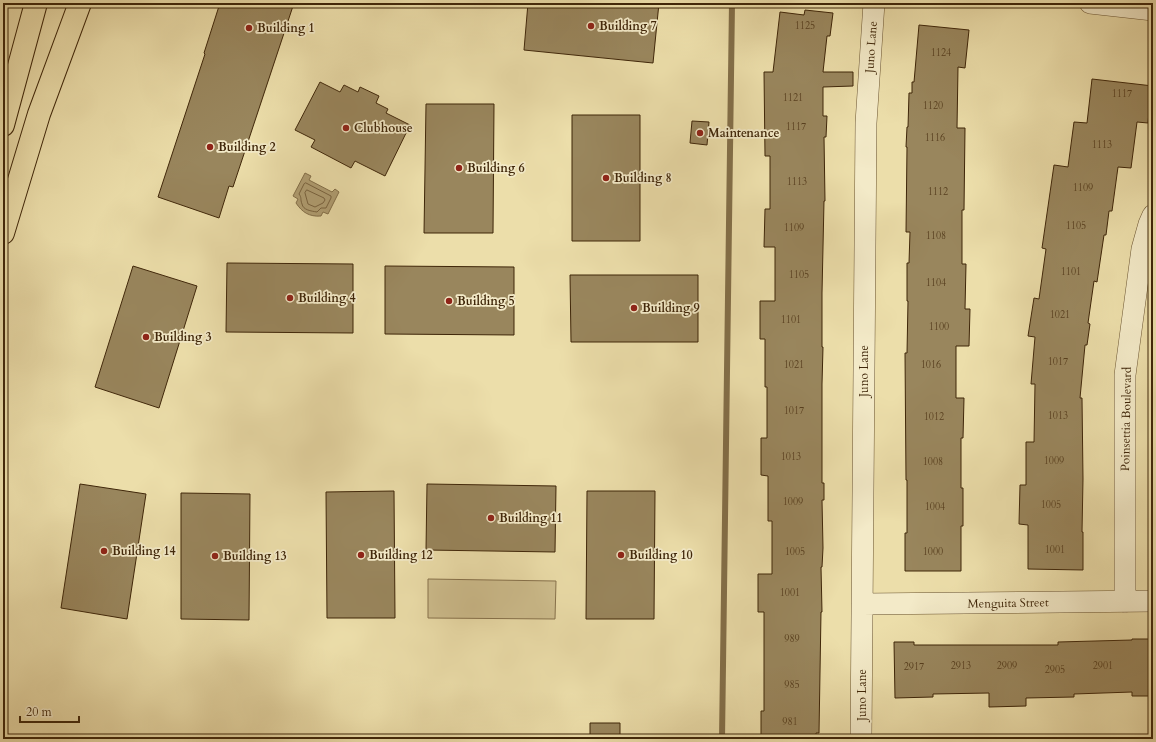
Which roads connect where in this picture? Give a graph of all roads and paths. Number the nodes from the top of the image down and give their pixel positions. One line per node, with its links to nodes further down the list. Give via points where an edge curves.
1 (36, 3): 6 (highway)
2 (80, 3): 8 (highway, via 39,114)
3 (874, 3): 11 (street, Juno Lane, via 866,123)
4 (1090, 3): 5 (street)
5 (1153, 10)
6 (3, 125)
7 (1153, 215): 10 (street, Poinsettia Boulevard, via 1142,249 1125,375)
8 (3, 233)
9 (1153, 601): 10 (street, Menguita Street)
10 (1125, 602): 11 (street, Menguita Street)
11 (862, 604): 12 (street, Juno Lane)
12 (861, 739)

